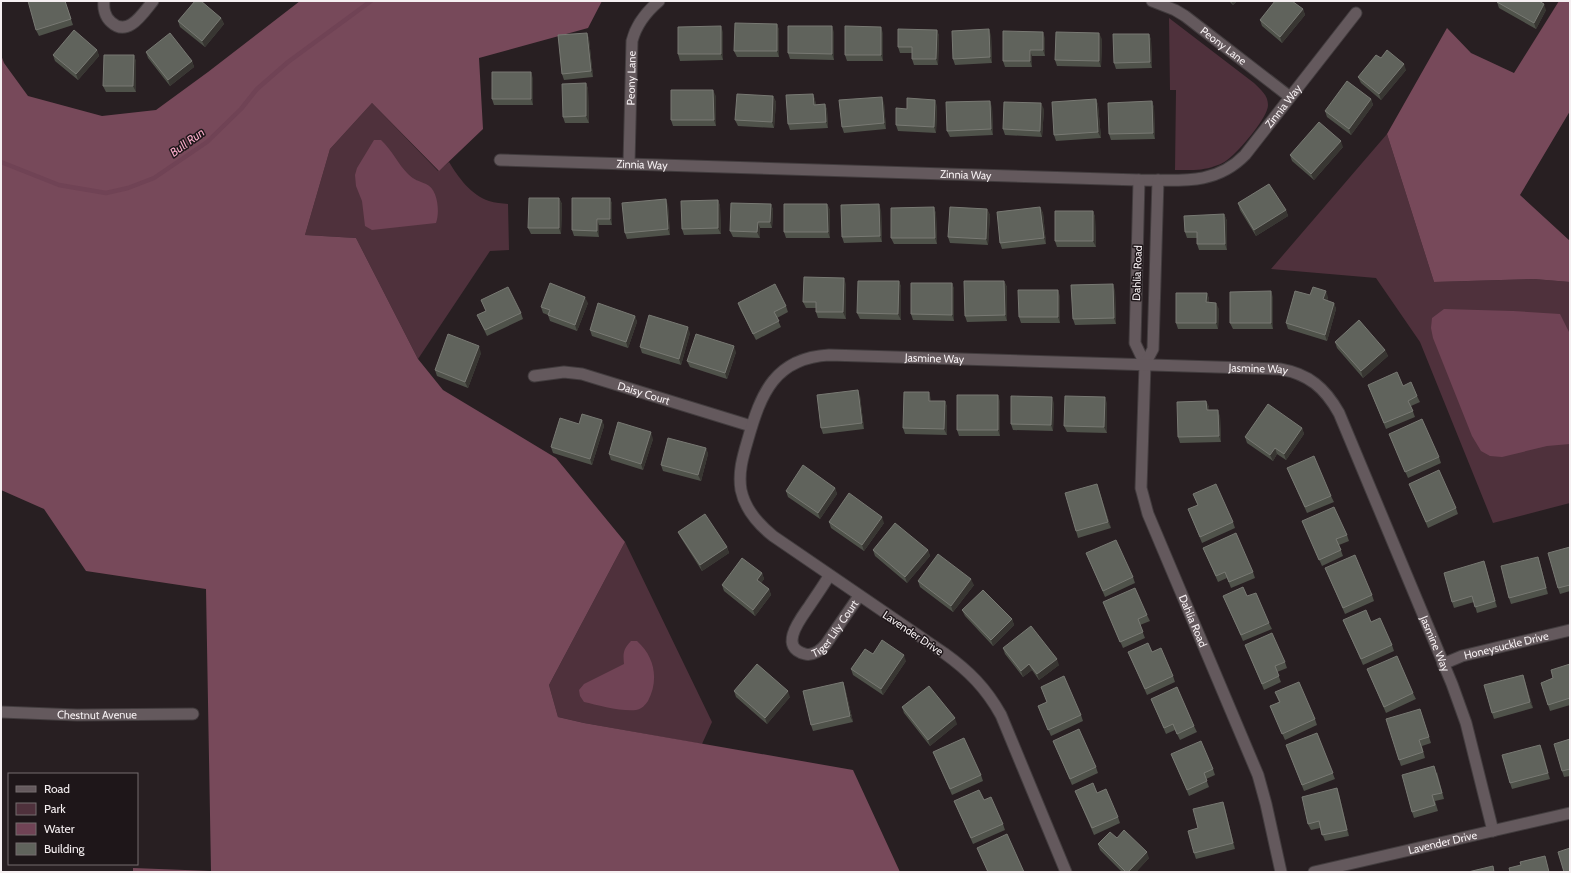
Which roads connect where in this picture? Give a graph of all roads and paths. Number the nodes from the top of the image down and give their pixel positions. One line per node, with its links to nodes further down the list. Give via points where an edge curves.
1 (104, 1): 2 (street, via 109,20 122,27 136,21)
2 (153, 1)
3 (659, 1): 8 (street, Peony Lane, via 642,20 632,41)
4 (1152, 1): 6 (street, Peony Lane, via 1185,16)
5 (1356, 13): 6 (street, Zinnia Way)
6 (1290, 98): 10 (street, Zinnia Way, via 1250,149 1233,166 1219,174 1204,178)
7 (500, 160): 8 (street, Zinnia Way)
8 (629, 163): 9 (street, Zinnia Way)
9 (1140, 180): 10 (street, Zinnia Way); 11 (street, Dahlia Road, via 1135,343)
10 (1158, 180): 11 (street, Dahlia Road, via 1153,349)
11 (1145, 364): 13 (street, Jasmine Way, via 829,355 813,357 789,367 770,384); 17 (street, Jasmine Way, via 1280,369 1301,374 1325,392 1344,424); 23 (street, Dahlia Road, via 1140,480 1142,496 1258,775)
12 (534, 376): 13 (street, Daisy Court, via 564,372 582,374)
13 (751, 426): 14 (street, Lavender Drive, via 740,467 741,491 747,507 767,532)
14 (829, 576): 15 (street, Lavender Drive); 15 (street, Tiger Lily Court, via 795,628 792,640 798,651 814,654 821,650)
15 (859, 596): 22 (street, Lavender Drive, via 956,662 984,689 1001,715)
16 (1570, 630): 17 (street, Honeysuckle Drive, via 1462,656)
17 (1443, 664): 21 (street, Jasmine Way, via 1466,723)
18 (1, 712): 19 (street, Chestnut Avenue, via 77,715)
19 (193, 714)
20 (1570, 813): 21 (street, Lavender Drive)
21 (1493, 831): 24 (street, Lavender Drive)
22 (1066, 872)
23 (1281, 872)
24 (1314, 872)

